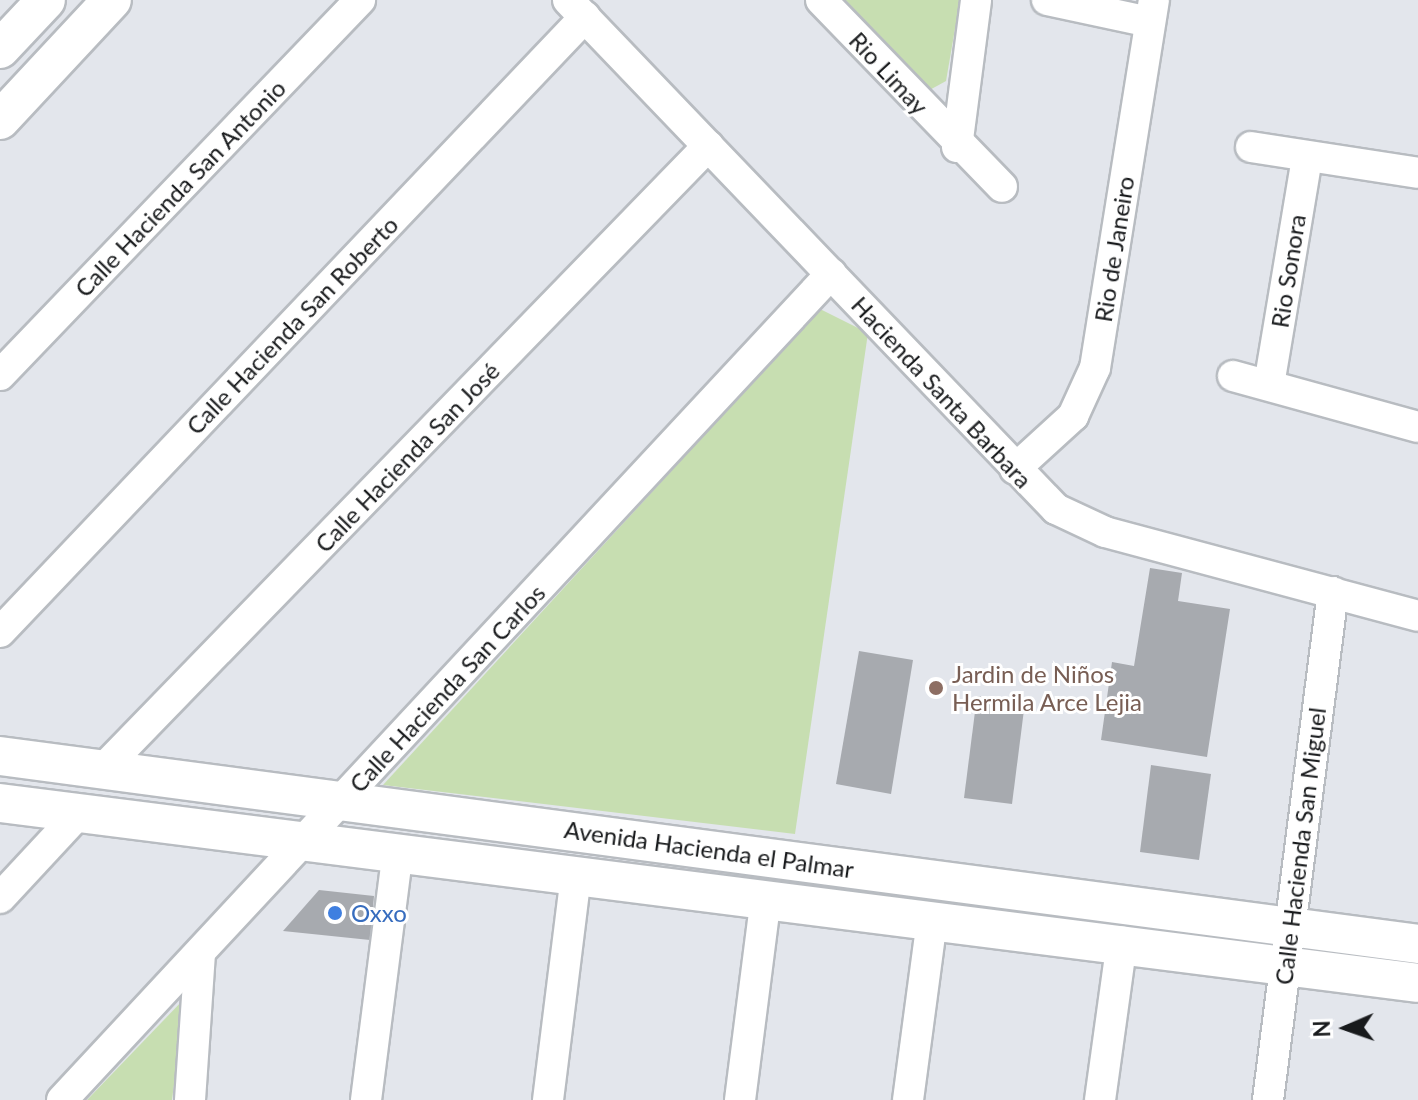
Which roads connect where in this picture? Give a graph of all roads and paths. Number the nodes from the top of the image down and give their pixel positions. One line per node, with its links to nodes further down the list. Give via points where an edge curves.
1 (46, 0): 9 (street)
2 (112, 0): 10 (street)
3 (360, 0): 18 (street, Calle Hacienda San Antonio)
4 (821, 0): 12 (street, Rio Limay)
5 (976, 0): 12 (street, Rio Limay)
6 (1047, 0): 8 (street)
7 (576, 9): 11 (street, Hacienda Santa Barbara); 25 (street, Calle Hacienda San Roberto)
8 (1152, 11): 22 (street, Rio de Janeiro, via 1095,368 1073,416)
9 (0, 49)
10 (0, 120)
11 (708, 146): 17 (street, Hacienda Santa Barbara); 27 (street, Calle Hacienda San José)
12 (957, 147): 16 (street, Rio Limay)
13 (1251, 147): 14 (street)
14 (1307, 157): 15 (street); 20 (street, Rio Sonora)
15 (1418, 173)
16 (1002, 187)
17 (831, 274): 22 (street, Hacienda Santa Barbara); 28 (street, Calle Hacienda San Carlos)
18 (0, 375)
19 (1233, 376): 20 (street)
20 (1269, 385): 21 (street)
21 (1418, 427)
22 (1015, 469): 23 (street, Hacienda Santa Barbara, via 1080,523)
23 (1333, 592): 24 (street, Hacienda Santa Barbara); 39 (street, Calle Hacienda San Miguel)
24 (1418, 616)
25 (0, 632)
26 (0, 756): 27 (street, Avenida Hacienda el Palmar)
27 (105, 767): 28 (street, Avenida Hacienda el Palmar)
28 (344, 798): 31 (street, Calle Hacienda San Carlos); 39 (street, Avenida Hacienda el Palmar)
29 (0, 803): 30 (street, Avenida Hacienda el Palmar)
30 (79, 813): 31 (street, Avenida Hacienda el Palmar); 34 (street)
31 (307, 838): 32 (street, Avenida Hacienda el Palmar); 40 (street, Calle Hacienda San Carlos)
32 (398, 850): 33 (street, Avenida Hacienda el Palmar); 44 (street)
33 (576, 874): 35 (street, Avenida Hacienda el Palmar); 45 (street)
34 (0, 898)
35 (766, 898): 36 (street, Avenida Hacienda el Palmar); 46 (street)
36 (932, 920): 37 (street, Avenida Hacienda el Palmar); 47 (street)
37 (1122, 942): 39 (street, Avenida Hacienda el Palmar); 48 (street)
38 (1418, 944): 39 (street, Avenida Hacienda el Palmar)
39 (1286, 947): 41 (street, Avenida Hacienda el Palmar); 49 (street, Calle Hacienda San Miguel)
40 (200, 955): 42 (street, Calle Hacienda San Carlos); 43 (street)
41 (1418, 983)
42 (62, 1100)
43 (190, 1100)
44 (366, 1100)
45 (548, 1100)
46 (740, 1100)
47 (908, 1100)
48 (1100, 1100)
49 (1268, 1100)

